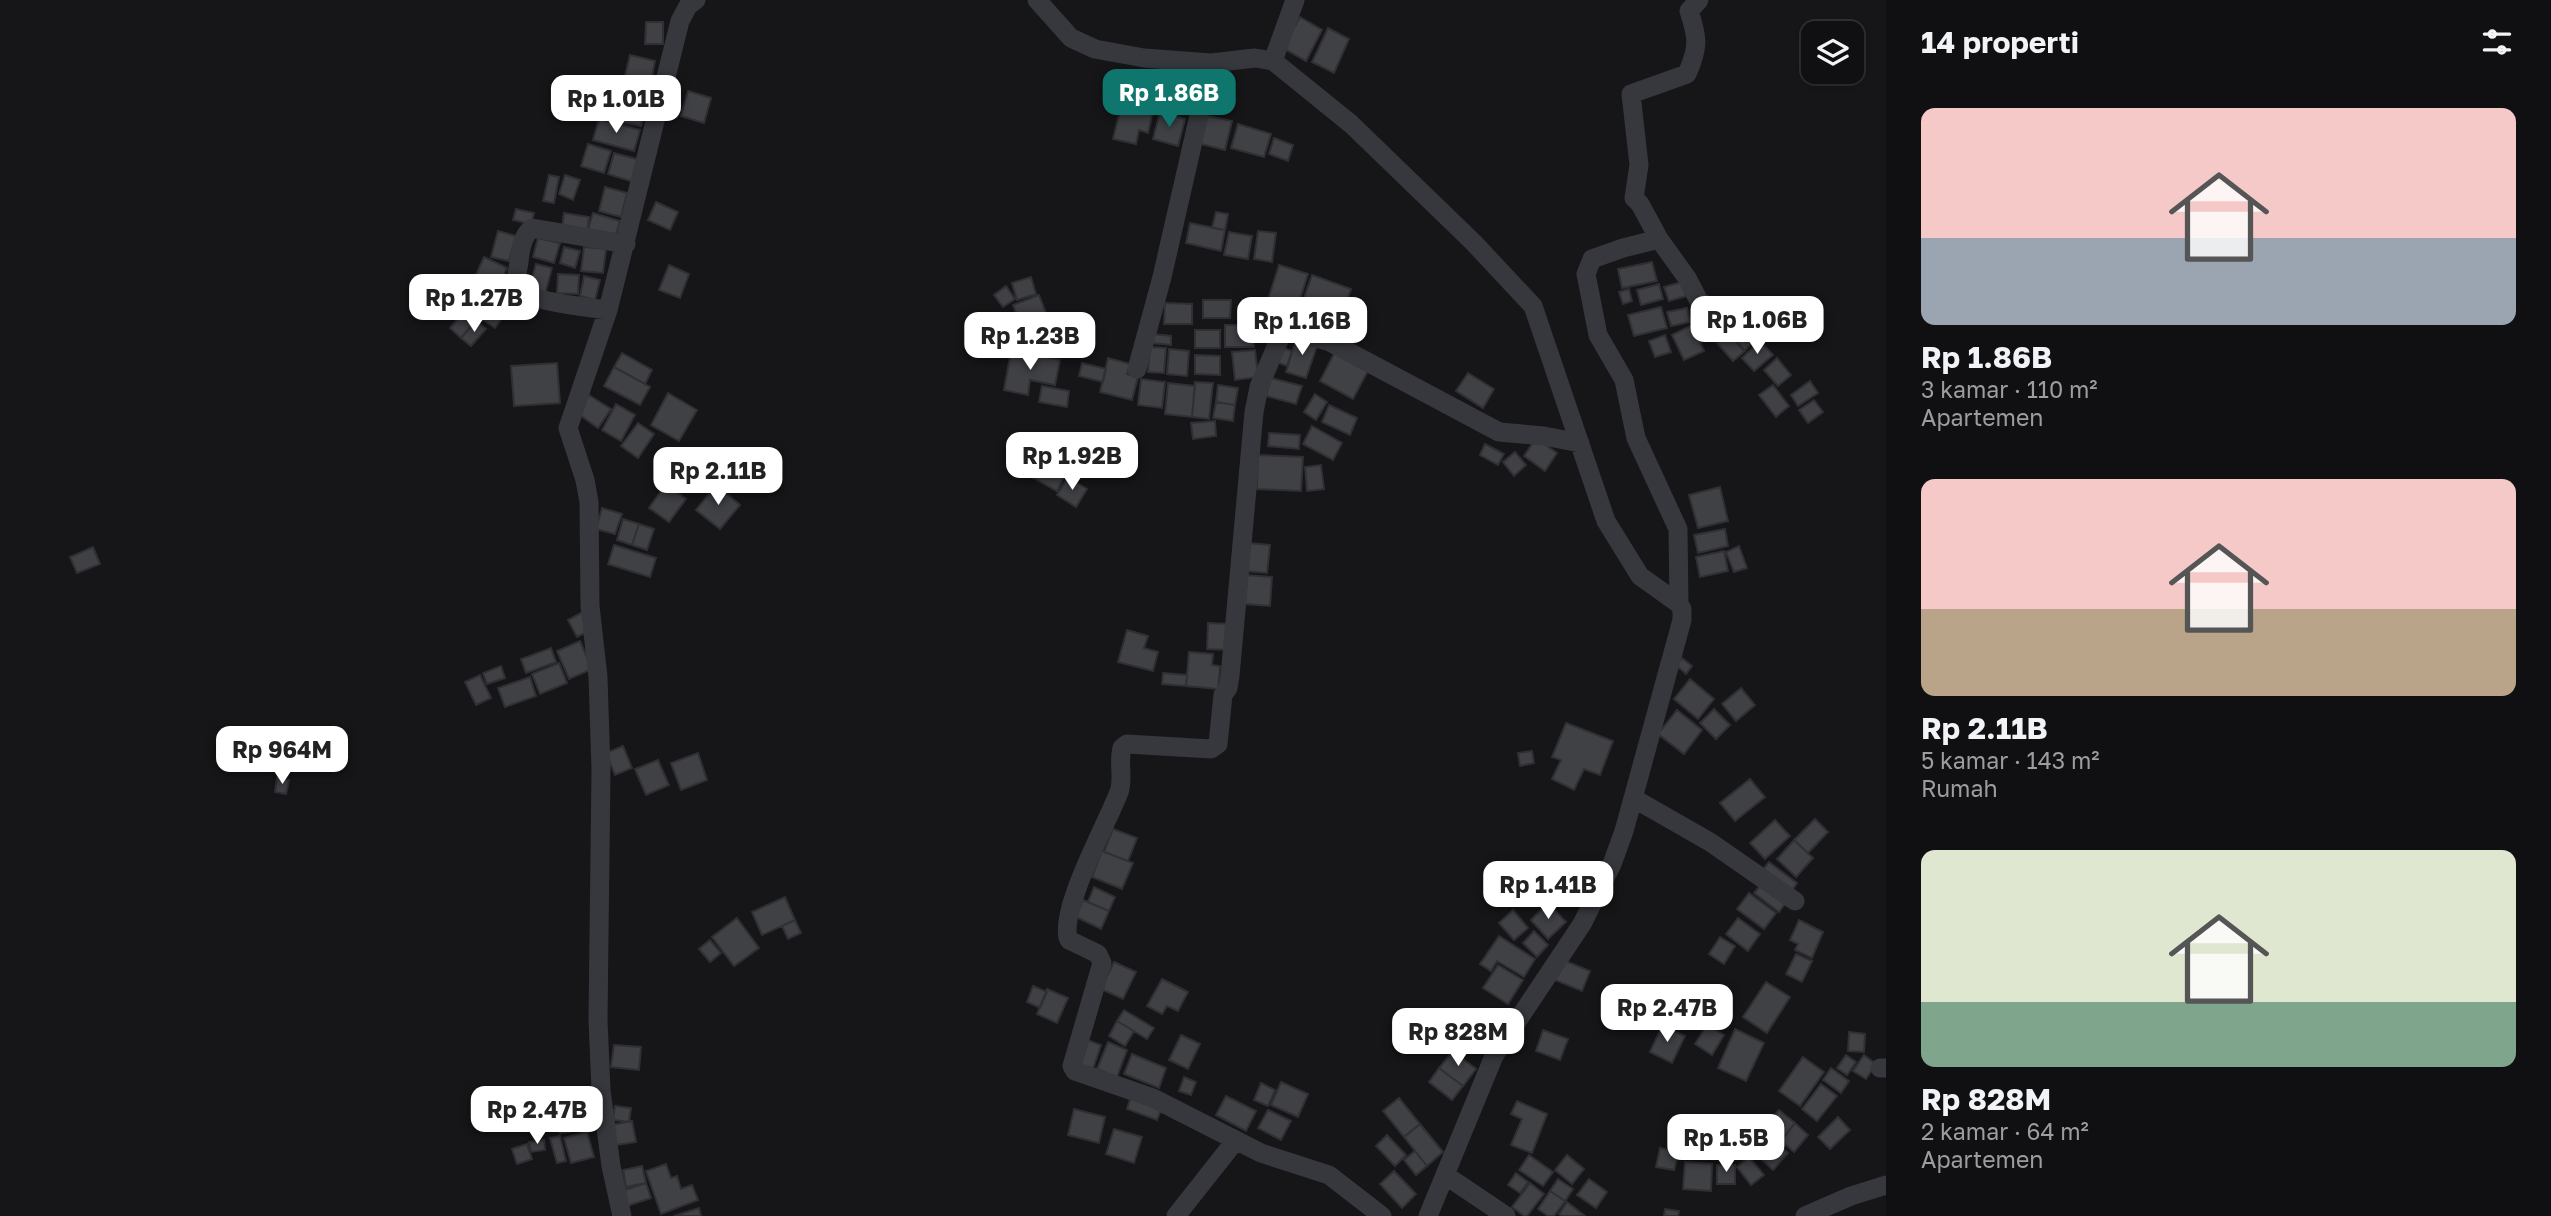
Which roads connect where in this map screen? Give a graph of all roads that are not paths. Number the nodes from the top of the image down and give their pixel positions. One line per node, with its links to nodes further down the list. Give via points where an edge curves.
1 (696, 0): 8 (street, via 680,21)
2 (1037, 0): 6 (street, via 1081,44 1144,58)
3 (1295, 0): 5 (street)
4 (1699, 0): 7 (street, via 1689,11 1698,37 1687,74 1631,94 1639,165 1634,198)
5 (1273, 61): 6 (street, via 1255,58); 14 (street, via 1351,124 1533,306)
6 (1211, 63): 13 (street)
7 (1659, 239): 9 (street, via 1700,303); 15 (street, via 1592,259 1586,274 1598,335 1624,380 1636,438 1678,529)
8 (626, 244): 10 (street); 10 (street, via 532,228 520,251 516,283 522,292)
9 (1705, 304)
10 (608, 310): 22 (street, via 568,428 589,502 590,606 601,770 601,1090)
11 (1254, 319): 12 (street)
12 (1285, 326): 14 (street, via 1330,342 1499,432); 18 (street, via 1259,387 1254,412 1230,676 1223,695 1218,744 1211,749 1124,746 1120,789 1076,891 1067,932 1071,943 1098,954 1102,963 1072,1069 1153,1098)
13 (1137, 369)
14 (1580, 443): 15 (street, via 1613,536 1640,576)
15 (1679, 604): 16 (street, via 1682,620)
16 (1633, 798): 17 (street, via 1710,842); 19 (street, via 1612,864 1592,906 1493,1056)
17 (1795, 901)
18 (1236, 1140): 23 (street); 24 (street, via 1337,1180)
19 (1445, 1175): 25 (street); 26 (street)
20 (1886, 1185): 21 (street)
21 (1813, 1214)
22 (622, 1216)
23 (1176, 1216)
24 (1382, 1216)
25 (1429, 1216)
26 (1506, 1216)

